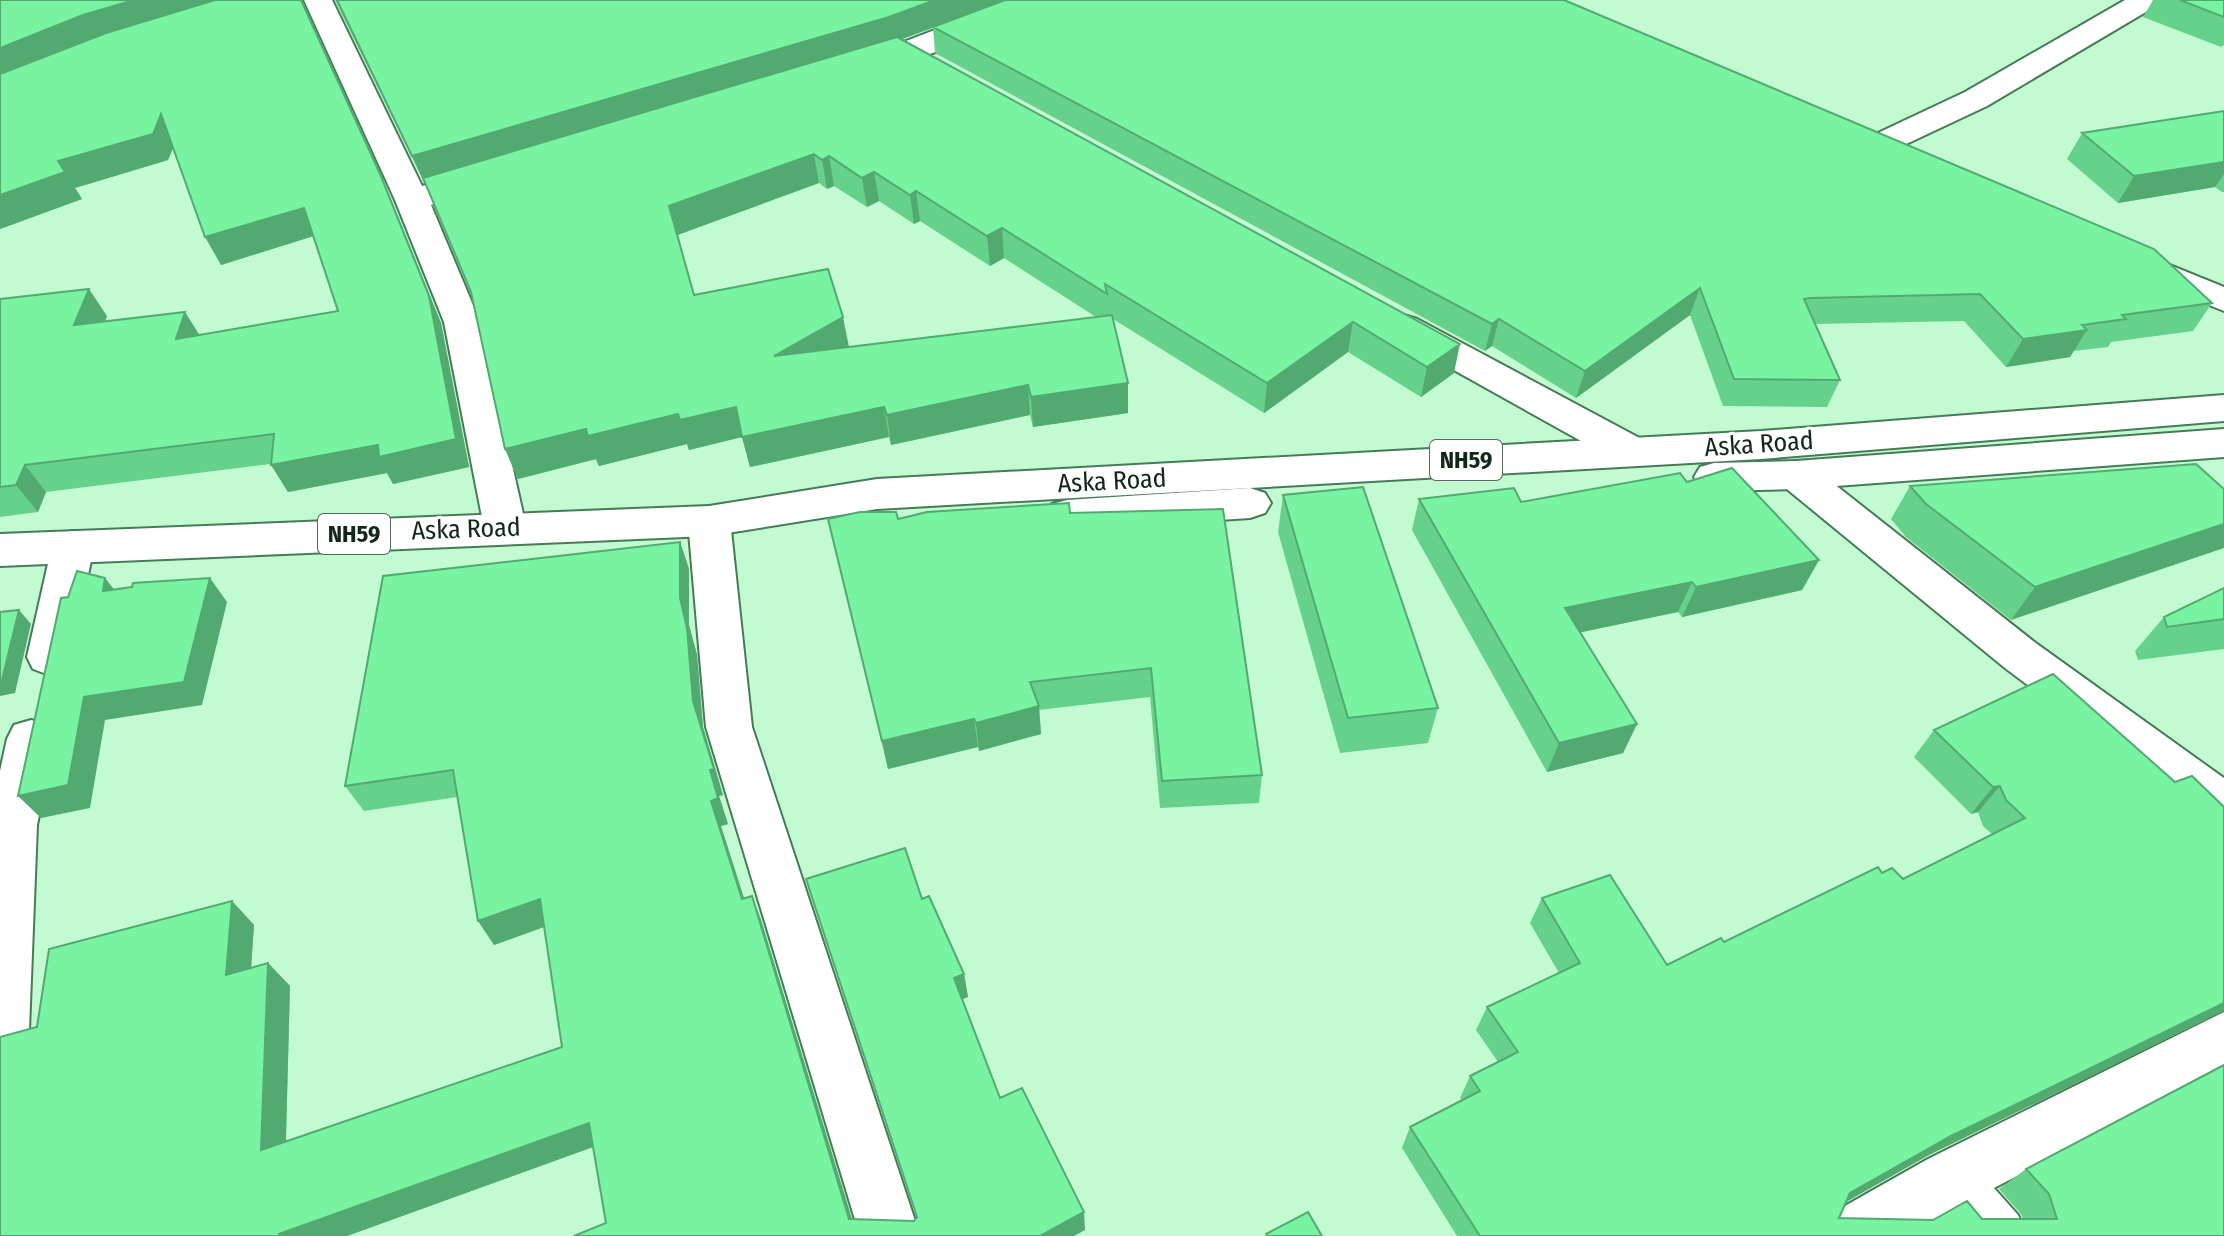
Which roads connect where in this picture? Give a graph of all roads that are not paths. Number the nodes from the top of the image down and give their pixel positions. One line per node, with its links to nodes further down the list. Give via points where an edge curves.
1 (318, 0): 9 (main road)
2 (1039, 0): 4 (main road)
3 (2146, 0): 7 (main road, via 1976,99)
4 (904, 52): 5 (main road); 6 (main road)
5 (830, 75)
6 (946, 75)
7 (1875, 148)
8 (516, 169): 9 (main road)
9 (412, 200): 18 (main road, via 462,322)
10 (2107, 249): 11 (main road)
11 (2224, 300)
12 (1380, 313): 15 (main road)
13 (2224, 408): 15 (main road, Aska Road / NH59)
14 (2224, 443): 16 (main road, NH59)
15 (1631, 451): 17 (main road, Aska Road / NH59, via 877,494)
16 (1796, 475): 17 (main road, NH59, via 1602,480 927,524); 21 (main road, via 2021,656)
17 (709, 521): 18 (main road, Aska Road / NH59); 25 (main road, via 729,727)
18 (505, 527): 19 (main road, Aska Road / NH59)
19 (73, 546): 20 (main road, Aska Road / NH59); 23 (main road, via 12,825)
20 (0, 550)
21 (2224, 809)
22 (2224, 1038): 24 (main road)
23 (0, 1056)
24 (1949, 1180): 26 (main road); 27 (main road)
25 (890, 1236)
26 (1850, 1236)
27 (1997, 1236)

